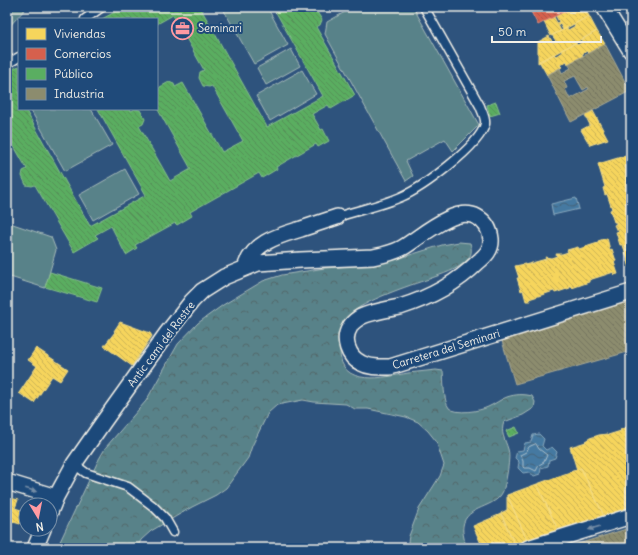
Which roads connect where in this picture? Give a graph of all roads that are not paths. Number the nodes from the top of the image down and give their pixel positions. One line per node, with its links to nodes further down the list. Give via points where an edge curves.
1 (102, 7): 4 (lane)
2 (424, 7): 8 (lane, via 480,106 485,124 458,160 416,189 374,207)
3 (606, 8): 5 (street)
4 (86, 18)
5 (631, 51)
6 (18, 58): 7 (lane)
7 (7, 64)
8 (337, 217): 9 (street, via 262,244 254,251)
9 (245, 268): 10 (street, Carretera del Seminari, via 258,263 373,257 401,248 446,220 462,214 483,220 489,230 489,251 465,274 433,295 360,317 350,326 346,340 350,354 360,363 374,368 390,367); 11 (street, Antic camí del Rastre, via 214,283 192,301)
10 (631, 292)
11 (74, 464): 13 (street, Antic camí del Rastre); 15 (lane, via 86,473 128,487 153,506 165,518)
12 (7, 482): 13 (street, one-way to 13)
13 (56, 497)
14 (631, 516): 18 (street, one-way to 18)
15 (173, 532)
16 (40, 537): 17 (street)
17 (35, 548)
18 (528, 548)

